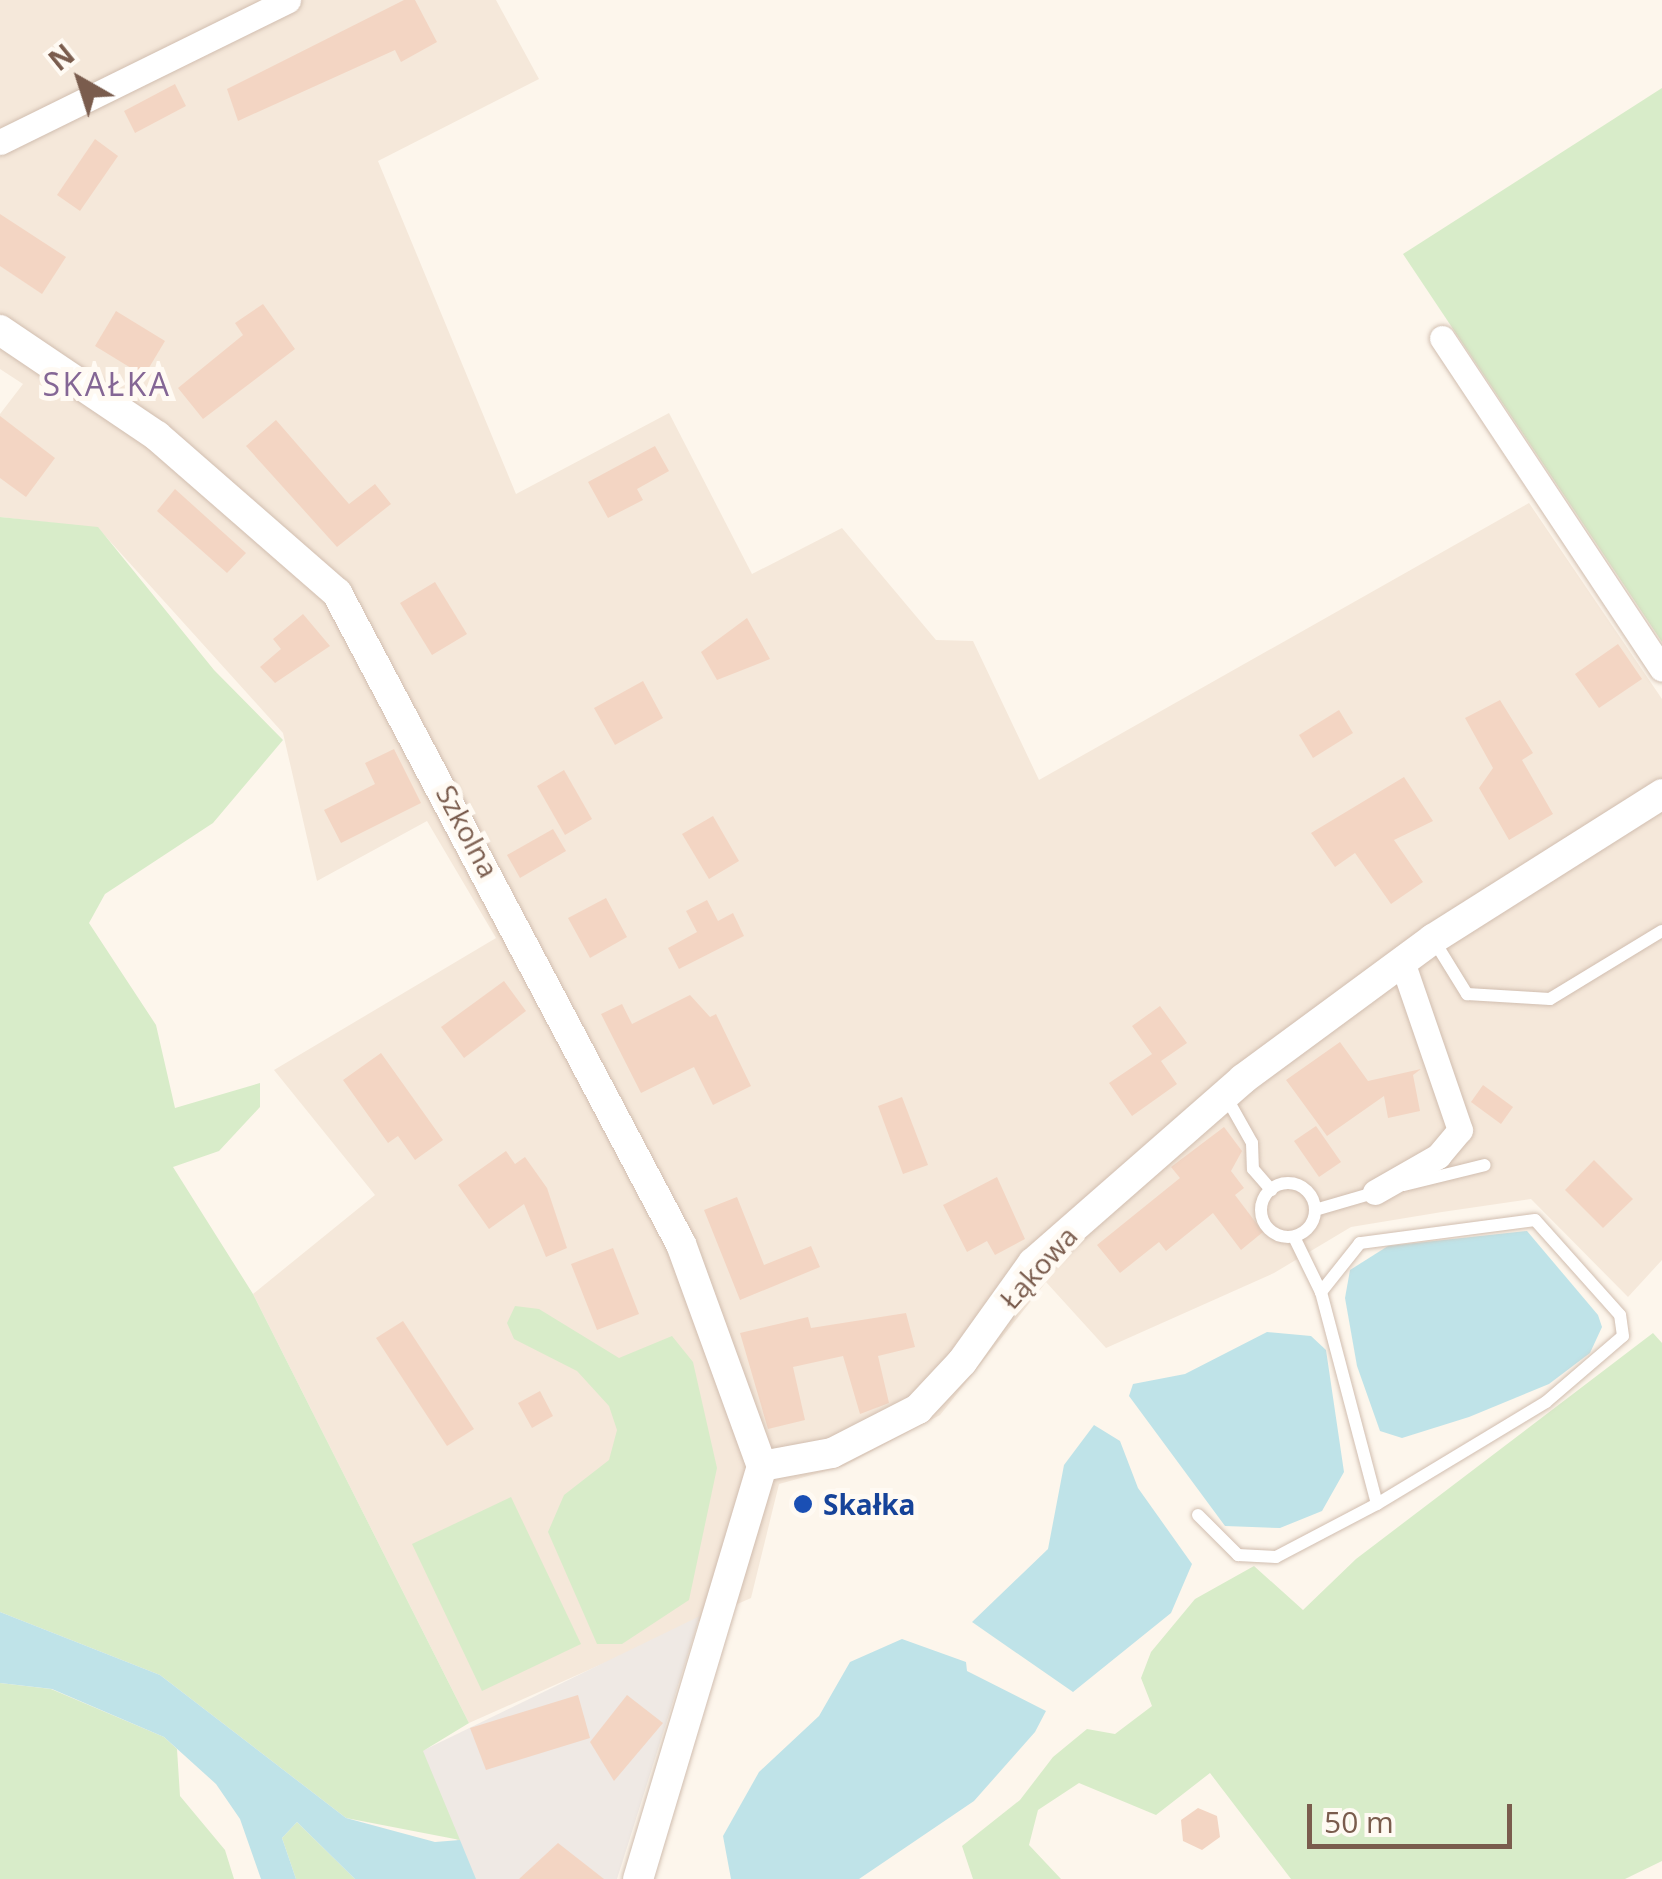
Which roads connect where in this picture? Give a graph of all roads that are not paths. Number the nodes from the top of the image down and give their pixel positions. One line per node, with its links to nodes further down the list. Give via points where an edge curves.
1 (288, 0): 2 (street)
2 (0, 142)
3 (0, 330): 17 (street, Szkolna, via 157,436 337,593 681,1244)
4 (1442, 338): 5 (street)
5 (1662, 669)
6 (1662, 794): 8 (street, Łąkowa)
7 (1661, 936): 8 (lane, via 1550,999 1467,994)
8 (1433, 939): 9 (street, Łąkowa)
9 (1402, 962): 10 (street, Łąkowa); 13 (street, via 1460,1130 1438,1156)
10 (1225, 1095): 12 (lane, via 1252,1143 1253,1169); 17 (street, Łąkowa, via 1033,1263 962,1362 918,1409 832,1453)
11 (1485, 1166): 13 (lane)
12 (1270, 1190): 14 (lane, via 1298,1186); 15 (lane, via 1262,1203 1265,1226)
13 (1375, 1192): 14 (lane)
14 (1315, 1210): 15 (lane)
15 (1294, 1237): 16 (lane)
16 (1322, 1292): 18 (lane); 18 (lane, via 1360,1244 1535,1220 1620,1315 1623,1336 1606,1357)
17 (762, 1466): 20 (street)
18 (1378, 1504): 19 (lane, via 1276,1557 1238,1555)
19 (1198, 1515)
20 (646, 1875)

